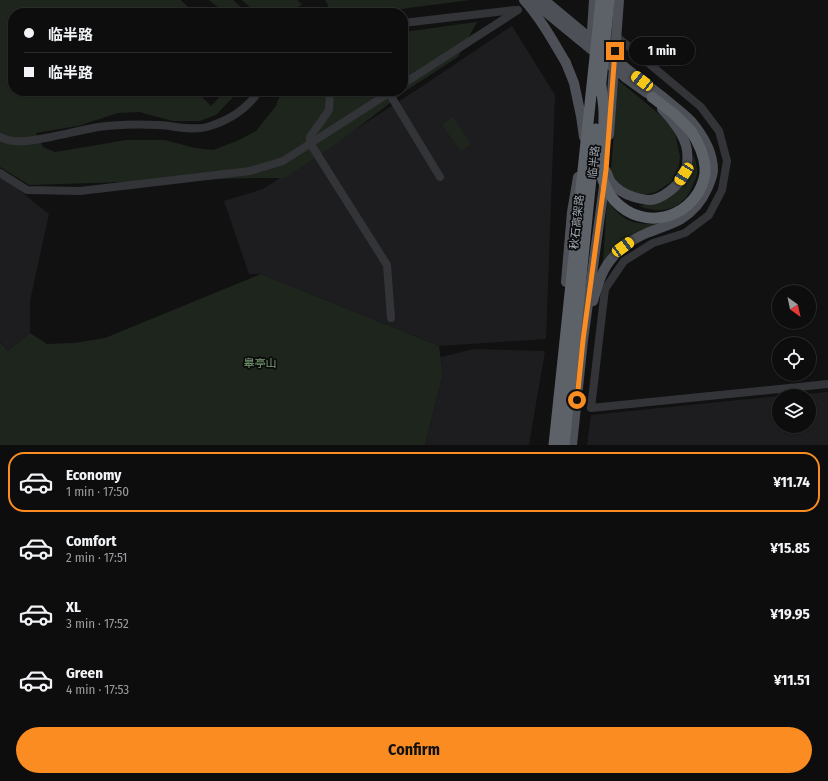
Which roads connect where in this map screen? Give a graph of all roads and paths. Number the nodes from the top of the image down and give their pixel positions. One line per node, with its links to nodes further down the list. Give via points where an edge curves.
1 (524, 0): 19 (main road, bridge, via 539,18 566,63 574,83)
2 (532, 0): 8 (street); 11 (main road, bridge)
3 (544, 0): 11 (main road, bridge)
4 (594, 0): 19 (main road, 临半路)
5 (601, 0): 29 (highway, 秋石高架路, bridge)
6 (609, 0): 13 (highway, 秋石高架路, bridge)
7 (619, 0): 10 (main road, 临半路)
8 (518, 10): 9 (street); 12 (street)
9 (408, 22)
10 (616, 36): 22 (main road, 临半路); 27 (street, via 701,106 719,131 727,161 722,190 709,215 685,233 653,243 624,261 605,289 590,408)
11 (629, 75): 18 (main road); 26 (main road, via 690,120 702,134 712,159 713,171 706,193 693,211 681,219 635,238 611,260 604,270 595,295)
12 (408, 81)
13 (601, 86): 18 (highway, bridge, via 604,112 602,179 613,199 622,207 643,218 653,219 673,214 693,200 704,180 705,168 699,144 691,131); 28 (highway, 秋石高架路, bridge)
14 (256, 96): 20 (street, via 234,115 205,127 119,125 31,141 17,142)
15 (330, 96): 21 (street, via 329,110 310,137)
16 (384, 96): 21 (street)
17 (392, 96): 24 (street)
18 (652, 97): 22 (main road, via 669,116 687,149 687,163 678,184 661,196 649,200 637,198 618,190 610,181)
19 (584, 136): 29 (main road, 临半路, via 572,212)
20 (0, 138)
21 (310, 143): 23 (street, via 283,161 250,171 80,191 27,190); 25 (street, via 387,265)
22 (606, 170): 26 (main road, 临半路)
23 (0, 173)
24 (440, 177)
25 (392, 318)
26 (583, 340): 32 (main road, 临半路)
27 (828, 384)
28 (568, 408): 30 (highway, 秋石高架路); 31 (highway)
29 (555, 445)
30 (564, 445)
31 (568, 445)
32 (572, 445)

